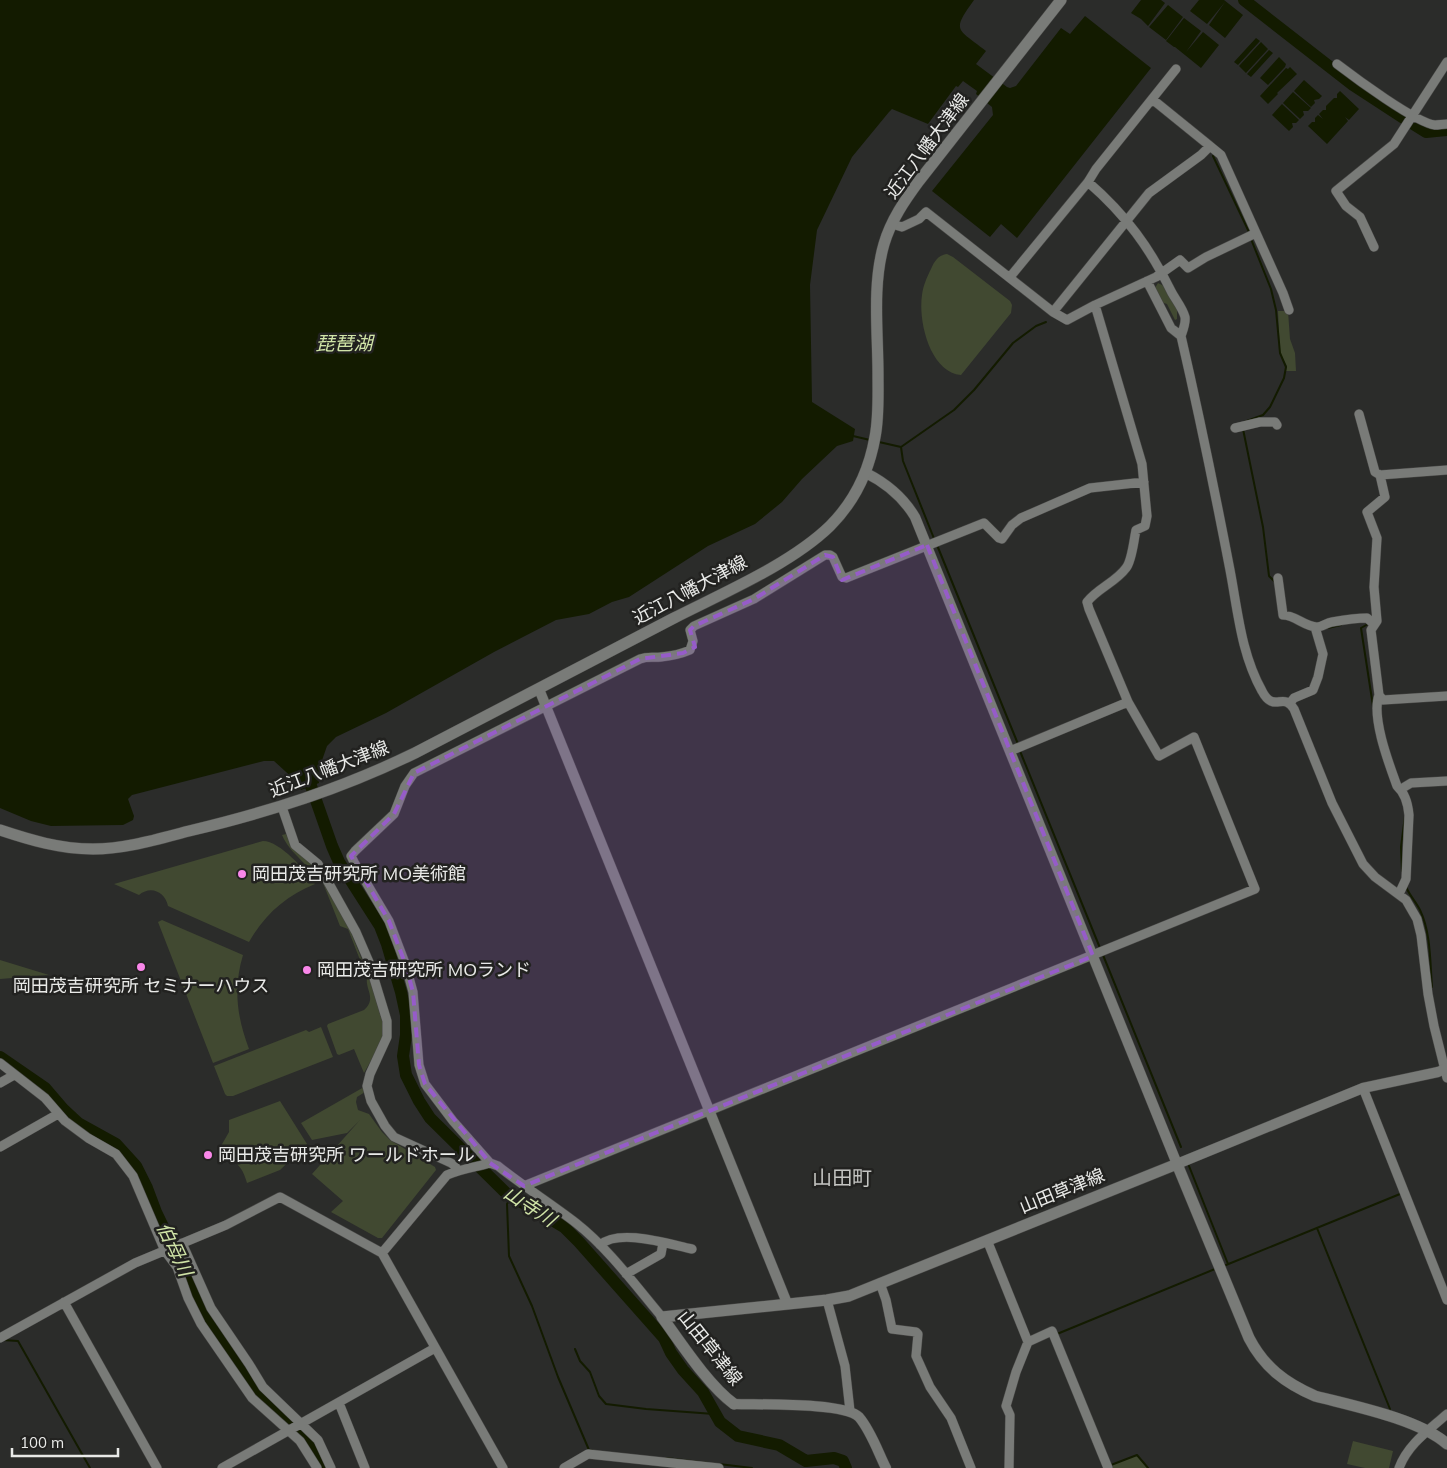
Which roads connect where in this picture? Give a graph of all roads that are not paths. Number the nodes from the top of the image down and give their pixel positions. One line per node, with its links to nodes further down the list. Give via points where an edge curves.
1 (1061, 0): 11 (main road, 近江八幡大津線, via 908,195)
2 (1447, 62): 6 (street)
3 (1337, 64): 6 (street)
4 (1176, 69): 5 (street)
5 (1152, 100): 8 (street); 9 (street)
6 (1412, 116): 7 (street, via 1434,125); 13 (street, via 1388,149 1336,191 1360,218)
7 (1447, 124)
8 (1210, 146): 10 (street, via 1149,193); 12 (street, via 1221,154)
9 (1088, 182): 10 (street); 15 (street)
10 (1126, 219): 14 (street); 19 (street)
11 (892, 224): 15 (street, via 902,227 920,219 926,212); 25 (main road, 近江八幡大津線, via 878,280 878,400 875,441)
12 (1256, 233): 14 (street, via 1188,268 1180,260); 18 (street)
13 (1374, 247)
14 (1162, 272): 16 (street); 20 (street, via 1185,317)
15 (1010, 277): 19 (street)
16 (1147, 281): 17 (street); 20 (street, via 1171,328)
17 (1095, 304): 19 (street, via 1066,320); 27 (street, via 1142,464)
18 (1289, 310)
19 (1053, 312)
20 (1180, 336): 36 (street, via 1215,490 1246,654 1264,695 1272,702)
21 (1359, 414): 26 (street, via 1374,472)
22 (1277, 425): 23 (street, via 1275,422 1260,422)
23 (1235, 428)
24 (1447, 470): 26 (street)
25 (866, 473): 28 (street, via 881,480 903,500); 32 (main road, 近江八幡大津線, via 839,516 794,554)
26 (1380, 475): 30 (street, via 1385,497 1365,510 1377,538 1374,587 1377,621)
27 (1144, 482): 28 (street, via 1098,486 1081,491 1021,518 1002,539 984,523); 35 (street, via 1146,526 1136,530 1127,567 1087,602)
28 (933, 542): 37 (street, via 846,578 842,577 833,557 826,555 754,599 694,626 690,630 693,642 690,650 659,658 647,656); 38 (street)
29 (1278, 578): 31 (street, via 1283,615)
30 (1374, 624): 31 (street, via 1367,618 1360,618); 33 (street, via 1371,630)
31 (1315, 627): 36 (street, via 1323,654 1318,677 1313,690)
32 (539, 689): 37 (street); 41 (main road, 近江八幡大津線, via 391,765)
33 (1379, 696): 34 (street, via 1383,700); 40 (street, via 1376,703 1384,749 1397,786)
34 (1447, 696)
35 (1128, 702): 38 (street); 44 (street, via 1159,756 1194,736 1255,889)
36 (1290, 703): 43 (street, via 1332,803 1363,864)
37 (546, 706): 50 (street); 53 (street, via 414,772 394,814 351,856 389,921 405,963 413,992 419,1065 425,1084)
38 (1016, 748): 44 (street)
39 (1447, 781): 40 (street, via 1410,784)
40 (1401, 789): 43 (street, via 1409,815 1406,879)
41 (282, 807): 42 (main road, 近江八幡大津線, via 112,848 61,847); 55 (street, via 296,845 318,864 356,932 387,1021 387,1037 370,1074 371,1101 394,1137 451,1163)
42 (0, 830)
43 (1399, 894): 46 (street, via 1410,905 1422,935 1428,994)
44 (1099, 953): 50 (street); 54 (street)
45 (0, 1063): 47 (street)
46 (1446, 1072): 49 (street)
47 (14, 1075): 48 (street); 51 (street, via 45,1098)
48 (0, 1083)
49 (1363, 1088): 54 (street); 67 (street)
50 (710, 1111): 56 (street); 69 (street)
51 (58, 1114): 52 (street); 62 (street, via 88,1138 116,1154 133,1176)
52 (0, 1147)
53 (488, 1163): 55 (street); 56 (street, via 498,1166)
54 (1177, 1164): 57 (main road, 山田草津線); 79 (main road, via 1254,1349 1266,1364 1284,1380 1309,1393)
55 (458, 1171): 63 (street, via 447,1175)
56 (524, 1186): 60 (street)
57 (987, 1240): 65 (main road, 山田草津線); 72 (street)
58 (182, 1243): 62 (street); 63 (street, via 280,1197); 78 (street, via 211,1308 263,1387)
59 (663, 1243): 60 (street, via 628,1238 608,1239); 61 (street); 64 (street, via 661,1254)
60 (600, 1245): 64 (street)
61 (692, 1249)
62 (165, 1250): 68 (street, via 135,1262); 78 (street, via 178,1267 200,1324 252,1398)
63 (382, 1253): 73 (street)
64 (626, 1274): 70 (street)
65 (880, 1283): 66 (main road, 山田草津線, via 849,1296); 90 (street, via 892,1329 918,1334 916,1356 930,1387 950,1418)
66 (827, 1300): 69 (main road, 山田草津線); 76 (street, via 845,1366)
67 (1447, 1300)
68 (64, 1302): 71 (street); 81 (street)
69 (788, 1303): 70 (main road, 山田草津線)
70 (662, 1317): 75 (main road, 山田草津線, via 690,1356)
71 (2, 1336)
72 (1028, 1342): 91 (street, via 1006,1406 1010,1415); 92 (street, via 1052,1331)
73 (435, 1348): 74 (street); 86 (street)
74 (339, 1403): 78 (street); 85 (street)
75 (734, 1404): 76 (street)
76 (850, 1411): 89 (street, via 870,1434)
77 (1447, 1414): 79 (street)
78 (294, 1427): 82 (street); 83 (street); 84 (street, via 310,1430)
79 (1428, 1431): 80 (main road); 93 (street, via 1411,1446)
80 (1447, 1444)
81 (157, 1468)
82 (222, 1468)
83 (316, 1468)
84 (331, 1468)
85 (365, 1468)
86 (503, 1468)
87 (564, 1468): 88 (street, via 588,1454)
88 (719, 1468)
89 (886, 1468)
90 (971, 1468)
91 (1009, 1468)
92 (1108, 1468)
93 (1400, 1468)

